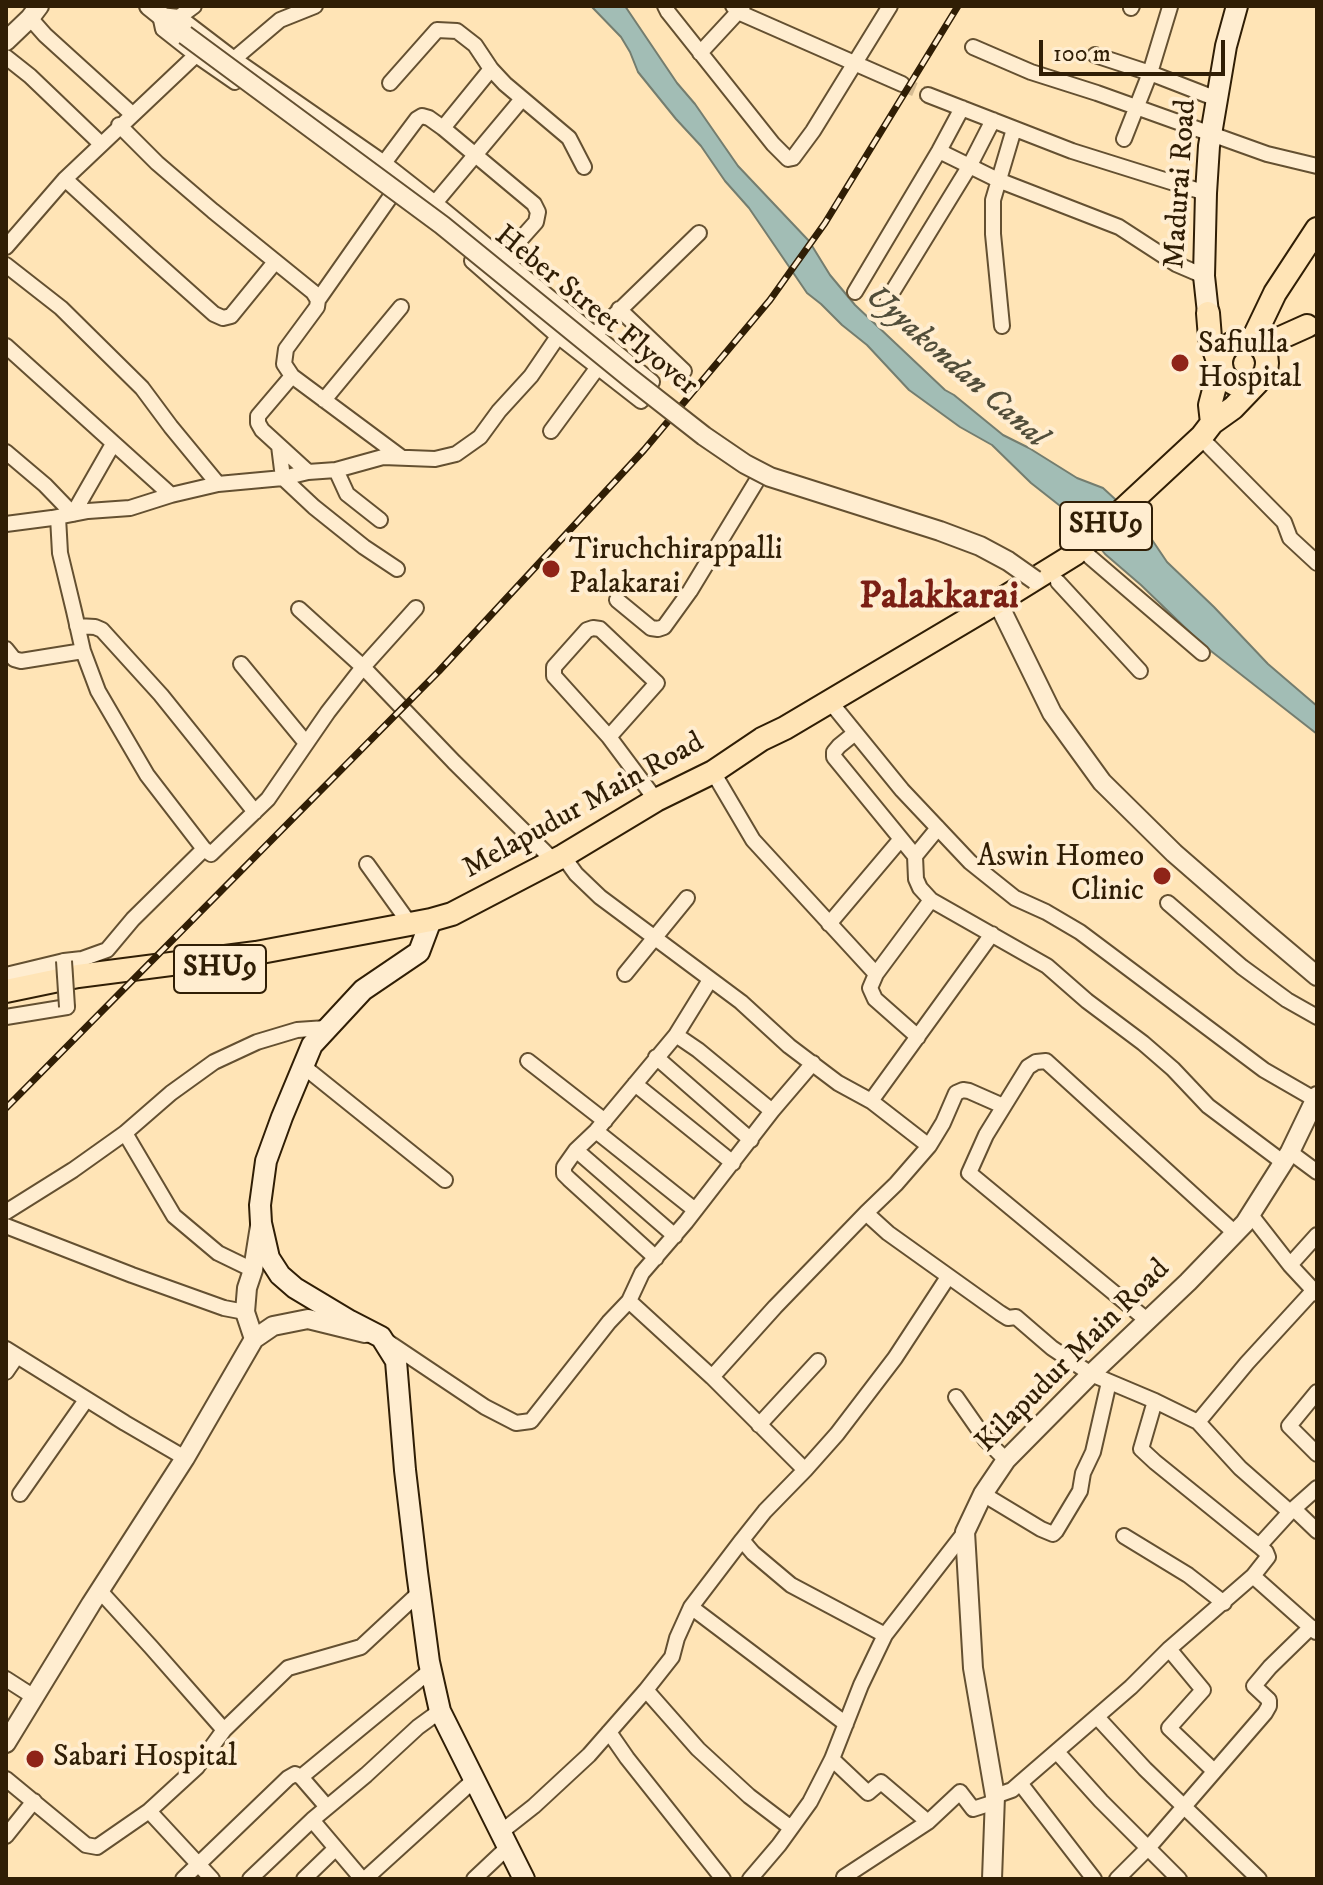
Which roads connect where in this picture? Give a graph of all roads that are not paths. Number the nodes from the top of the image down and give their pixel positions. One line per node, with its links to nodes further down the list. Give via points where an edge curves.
1 (194, 6): 10 (street)
2 (315, 6): 17 (street, via 280,20)
3 (665, 6): 13 (street)
4 (890, 6): 18 (street)
5 (1237, 6): 25 (main road, Madurai Road)
6 (1170, 7): 20 (street)
7 (738, 8): 13 (street); 18 (street)
8 (155, 10): 10 (street, Heber Street Flyover); 14 (street, via 163,29)
9 (35, 12): 11 (street); 28 (street, via 45,35)
10 (182, 26): 17 (street); 93 (street, Heber Street Flyover, bridge, via 745,464 770,477 980,546)
11 (6, 41)
12 (973, 47): 26 (street)
13 (700, 53): 18 (street, via 788,159 813,131)
14 (196, 55): 28 (street); 45 (street)
15 (1095, 55): 20 (street)
16 (6, 57): 35 (street)
17 (234, 59): 38 (street)
18 (854, 62): 22 (street)
19 (491, 69): 21 (street, via 475,45 457,31 437,30); 24 (street); 31 (street)
20 (1150, 73): 25 (street); 26 (street)
21 (390, 83)
22 (902, 84)
23 (928, 95): 27 (street)
24 (522, 99): 37 (street); 40 (street, via 569,138)
25 (1217, 99): 33 (main road, Madurai Road)
26 (1136, 107): 33 (street); 34 (street)
27 (962, 108): 29 (street); 36 (street)
28 (132, 114): 30 (street)
29 (993, 120): 32 (street); 41 (street)
30 (119, 125): 35 (street); 51 (street)
31 (443, 128): 37 (street); 38 (street, via 422,116)
32 (1014, 129): 43 (street); 44 (street)
33 (1212, 133): 39 (street); 44 (main road, Madurai Road)
34 (1124, 139)
35 (100, 143): 42 (street)
36 (939, 151): 41 (street); 54 (street)
37 (475, 156): 46 (street); 50 (street, via 538,212 536,222)
38 (384, 163): 46 (street)
39 (1317, 166)
40 (584, 167)
41 (969, 167): 43 (street); 55 (street)
42 (65, 179): 49 (street); 51 (street, via 223,318 231,316)
43 (998, 180): 53 (street, via 1119,227); 62 (street, via 993,234)
44 (1206, 193): 53 (main road, Madurai Road)
45 (391, 196): 56 (street); 64 (street)
46 (435, 203): 50 (street)
47 (1317, 229): 65 (main road)
48 (699, 233): 58 (street)
49 (6, 247)
50 (503, 259): 60 (street)
51 (275, 262): 56 (street)
52 (6, 265): 85 (street, via 61,308 142,388)
53 (1204, 276): 59 (main road, Madurai Road)
54 (855, 292)
55 (888, 299)
56 (318, 300): 70 (street, via 286,349 284,364)
57 (401, 307): 73 (street)
58 (619, 309): 63 (street); 69 (street)
59 (1208, 313): 65 (main road); 68 (main road, Madurai Road)
60 (571, 314): 63 (street); 64 (street)
61 (1312, 321): 65 (main road, via 1278,339); 71 (main road)
62 (1002, 326)
63 (595, 334): 72 (street)
64 (559, 337): 67 (street); 80 (street, via 480,437 456,454)
65 (1245, 341): 68 (main road, via 1226,347); 71 (main road, via 1264,351)
66 (6, 346): 77 (street)
67 (598, 367): 74 (street); 75 (street)
68 (1220, 367): 71 (main road, via 1234,385); 76 (main road)
69 (684, 371)
70 (292, 376): 73 (street); 78 (street, via 258,416 262,430)
71 (1261, 378): 76 (main road, SHU9)
72 (652, 382)
73 (324, 400): 80 (street)
74 (641, 401)
75 (551, 431)
76 (1207, 435): 91 (street, via 1284,522 1290,538); 93 (main road, SHU9, via 1075,554)
77 (113, 444): 86 (street); 87 (street)
78 (279, 446): 82 (street); 83 (street)
79 (6, 452): 87 (street, via 45,485)
80 (401, 457): 81 (street)
81 (336, 470): 82 (street); 88 (street, via 347,494)
82 (308, 472): 83 (street)
83 (283, 478): 85 (street); 92 (street)
84 (756, 482): 95 (street, via 664,627 651,628)
85 (218, 484): 86 (street)
86 (171, 495): 87 (street, via 130,508)
87 (65, 516): 89 (street); 99 (street, via 60,553)
88 (380, 520)
89 (6, 524)
90 (1090, 557): 102 (street)
91 (1317, 563)
92 (397, 569)
93 (1035, 580): 110 (main road, Melapudur Main Road / SHU9)
94 (1058, 582): 105 (street)
95 (617, 600)
96 (416, 608): 104 (street)
97 (299, 609): 104 (street)
98 (1001, 609): 130 (street, via 1052,713 1102,782 1174,853)
99 (77, 626): 101 (street); 112 (street, via 102,630)
100 (6, 649): 101 (street, via 21,661)
101 (83, 651): 115 (street, via 98,691 147,775)
102 (1202, 653)
103 (241, 664): 109 (street)
104 (363, 667): 109 (street); 117 (street, via 454,762)
105 (1140, 671)
106 (836, 709): 107 (street)
107 (855, 733): 113 (street); 114 (street, via 834,757)
108 (609, 737): 108 (street, via 553,672 593,628 657,683); 111 (street)
109 (306, 743): 112 (street)
110 (713, 772): 111 (main road, Melapudur Main Road / SHU9); 123 (street, via 753,840)
111 (656, 800): 117 (main road, Melapudur Main Road / SHU9)
112 (255, 812): 115 (street, via 211,854)
113 (938, 828): 116 (street); 144 (street, via 1015,898 1080,932 1264,1070)
114 (900, 840): 116 (street); 123 (street)
115 (204, 849): 126 (street, via 107,950)
116 (915, 856): 120 (street, via 916,879)
117 (559, 859): 122 (main road, Melapudur Main Road / SHU9, via 452,914); 125 (street)
118 (367, 864): 122 (street)
119 (687, 898): 125 (street)
120 (931, 900): 124 (street); 128 (street)
121 (1168, 903): 135 (street, via 1242,967)
122 (420, 922): 132 (main road, Melapudur Main Road / SHU9); 133 (main road, Melapudur Main Road / SHU9, via 365,945); 136 (main road, via 419,952 363,990)
123 (829, 924): 128 (street)
124 (992, 934): 138 (street); 153 (street, via 1047,966 1173,1069 1208,1106)
125 (655, 939): 127 (street); 131 (street)
126 (64, 961): 129 (street); 134 (street, bridge, via 67,1007)
127 (625, 974)
128 (876, 974): 138 (street, via 870,988 875,999)
129 (6, 975)
130 (1317, 976)
131 (710, 980): 137 (street); 141 (street)
132 (6, 991)
133 (6, 1005)
134 (6, 1017)
135 (1317, 1017)
136 (326, 1028): 142 (main road); 149 (street, via 257,1042 214,1062)
137 (676, 1035): 139 (street); 147 (street)
138 (918, 1037): 145 (street)
139 (656, 1057): 143 (street); 150 (street)
140 (528, 1061): 148 (street)
141 (813, 1063): 145 (street); 147 (street)
142 (303, 1066): 156 (street); 161 (main road, via 266,1161)
143 (635, 1084): 148 (street); 154 (street)
144 (1316, 1098): 153 (street, Kilapudur Main Road)
145 (871, 1101): 151 (street)
146 (1003, 1106): 151 (street, via 969,1091 956,1093); 163 (street, via 1028,1067 1046,1061); 173 (street, via 969,1173)
147 (772, 1111): 150 (street)
148 (601, 1126): 152 (street); 157 (street)
149 (125, 1133): 158 (street); 168 (street, via 174,1216 218,1253)
150 (751, 1140): 154 (street)
151 (929, 1146): 159 (street)
152 (576, 1150): 165 (street); 166 (street, via 564,1174)
153 (1287, 1157): 155 (street); 160 (street, Kilapudur Main Road)
154 (733, 1163): 157 (street)
155 (1317, 1172)
156 (445, 1180)
157 (695, 1210): 165 (street)
158 (6, 1212)
159 (866, 1213): 169 (street); 180 (street)
160 (1251, 1215): 163 (street, Kilapudur Main Road); 167 (street)
161 (261, 1223): 168 (street); 174 (main road, via 269,1258 280,1275)
162 (6, 1226): 172 (street)
163 (1235, 1233): 173 (street, Kilapudur Main Road)
164 (1317, 1235): 167 (street)
165 (675, 1236): 166 (street)
166 (656, 1258): 171 (street)
167 (1290, 1265): 170 (street)
168 (253, 1270): 172 (street)
169 (948, 1277): 179 (street, via 1008,1318 1016,1317); 191 (street, via 895,1358)
170 (1315, 1292): 186 (street)
171 (629, 1301): 174 (street, via 531,1421 516,1423 485,1407); 180 (street)
172 (245, 1312): 175 (street)
173 (1148, 1321): 179 (street, Kilapudur Main Road)
174 (381, 1337): 175 (street, via 308,1319 273,1326); 203 (main road, via 396,1361)
175 (254, 1339): 189 (street)
176 (11, 1353): 178 (street); 184 (street)
177 (818, 1361): 187 (street)
178 (6, 1372)
179 (1091, 1374): 181 (street); 190 (street, Kilapudur Main Road)
180 (712, 1377): 187 (street)
181 (1109, 1382): 185 (street); 194 (street, via 1080,1491 1053,1534)
182 (1317, 1392): 188 (street, via 1289,1426)
183 (956, 1397): 190 (street)
184 (86, 1400): 189 (street); 193 (street)
185 (1155, 1401): 186 (street); 200 (street, via 1141,1449)
186 (1198, 1422): 195 (street, via 1240,1468)
187 (759, 1425): 191 (street)
188 (1317, 1454)
189 (185, 1458): 202 (street)
190 (1006, 1460): 194 (street, Kilapudur Main Road)
191 (805, 1470): 199 (street)
192 (1317, 1488): 195 (street)
193 (20, 1494)
194 (983, 1494): 197 (street, Kilapudur Main Road)
195 (1292, 1511): 196 (street); 200 (street)
196 (1317, 1531)
197 (965, 1532): 207 (street); 226 (street, Kilapudur Main Road, via 973,1668)
198 (1124, 1536): 204 (street)
199 (742, 1540): 205 (street); 207 (street, via 791,1585)
200 (1259, 1546): 201 (street, via 1268,1557)
201 (1253, 1576): 204 (street); 206 (street)
202 (100, 1591): 212 (street); 216 (street)
203 (420, 1592): 209 (main road); 216 (street, via 361,1647 288,1668)
204 (1224, 1603): 208 (street)
205 (691, 1607): 211 (street, via 672,1657); 215 (street)
206 (1314, 1630): 221 (street, via 1254,1686 1269,1706)
207 (885, 1635): 215 (street)
208 (1169, 1649): 214 (street); 221 (street, via 1203,1690 1169,1728)
209 (431, 1670): 213 (main road); 222 (street)
210 (6, 1679): 212 (street)
211 (646, 1690): 217 (street); 233 (street, via 698,1749)
212 (34, 1697): 218 (street)
213 (440, 1711): 224 (main road); 228 (street)
214 (1097, 1717): 219 (street); 229 (street)
215 (846, 1724): 220 (street)
216 (224, 1730): 230 (street, via 197,1767)
217 (609, 1732): 235 (street); 247 (street)
218 (6, 1743)
219 (1057, 1752): 225 (street); 236 (street)
220 (832, 1759): 232 (street, via 868,1793 881,1782); 233 (street)
221 (1214, 1771): 229 (street)
222 (301, 1777): 228 (street); 238 (street, via 288,1778)
223 (6, 1779): 227 (street)
224 (474, 1780): 235 (main road); 244 (street)
225 (1020, 1783): 226 (street); 250 (street)
226 (995, 1799): 232 (street, via 973,1809 960,1792); 249 (street, Kilapudur Main Road)
227 (34, 1801): 230 (street, via 91,1847); 234 (street)
228 (327, 1807): 231 (street)
229 (1183, 1807): 236 (street); 253 (street)
230 (149, 1811): 238 (street)
231 (312, 1820): 237 (street); 242 (street)
232 (928, 1822): 239 (street)
233 (791, 1828): 248 (street)
234 (6, 1836)
235 (505, 1839): 245 (street); 246 (main road)
236 (1149, 1847): 251 (street); 252 (street)
237 (335, 1849): 243 (street); 244 (street)
238 (199, 1865): 240 (street); 241 (street)
239 (843, 1878)
240 (183, 1879)
241 (212, 1879)
242 (250, 1879)
243 (304, 1879)
244 (364, 1879)
245 (474, 1879)
246 (524, 1879)
247 (723, 1879)
248 (750, 1879)
249 (992, 1879)
250 (1094, 1879)
251 (1117, 1879)
252 (1179, 1879)
253 (1259, 1879)

